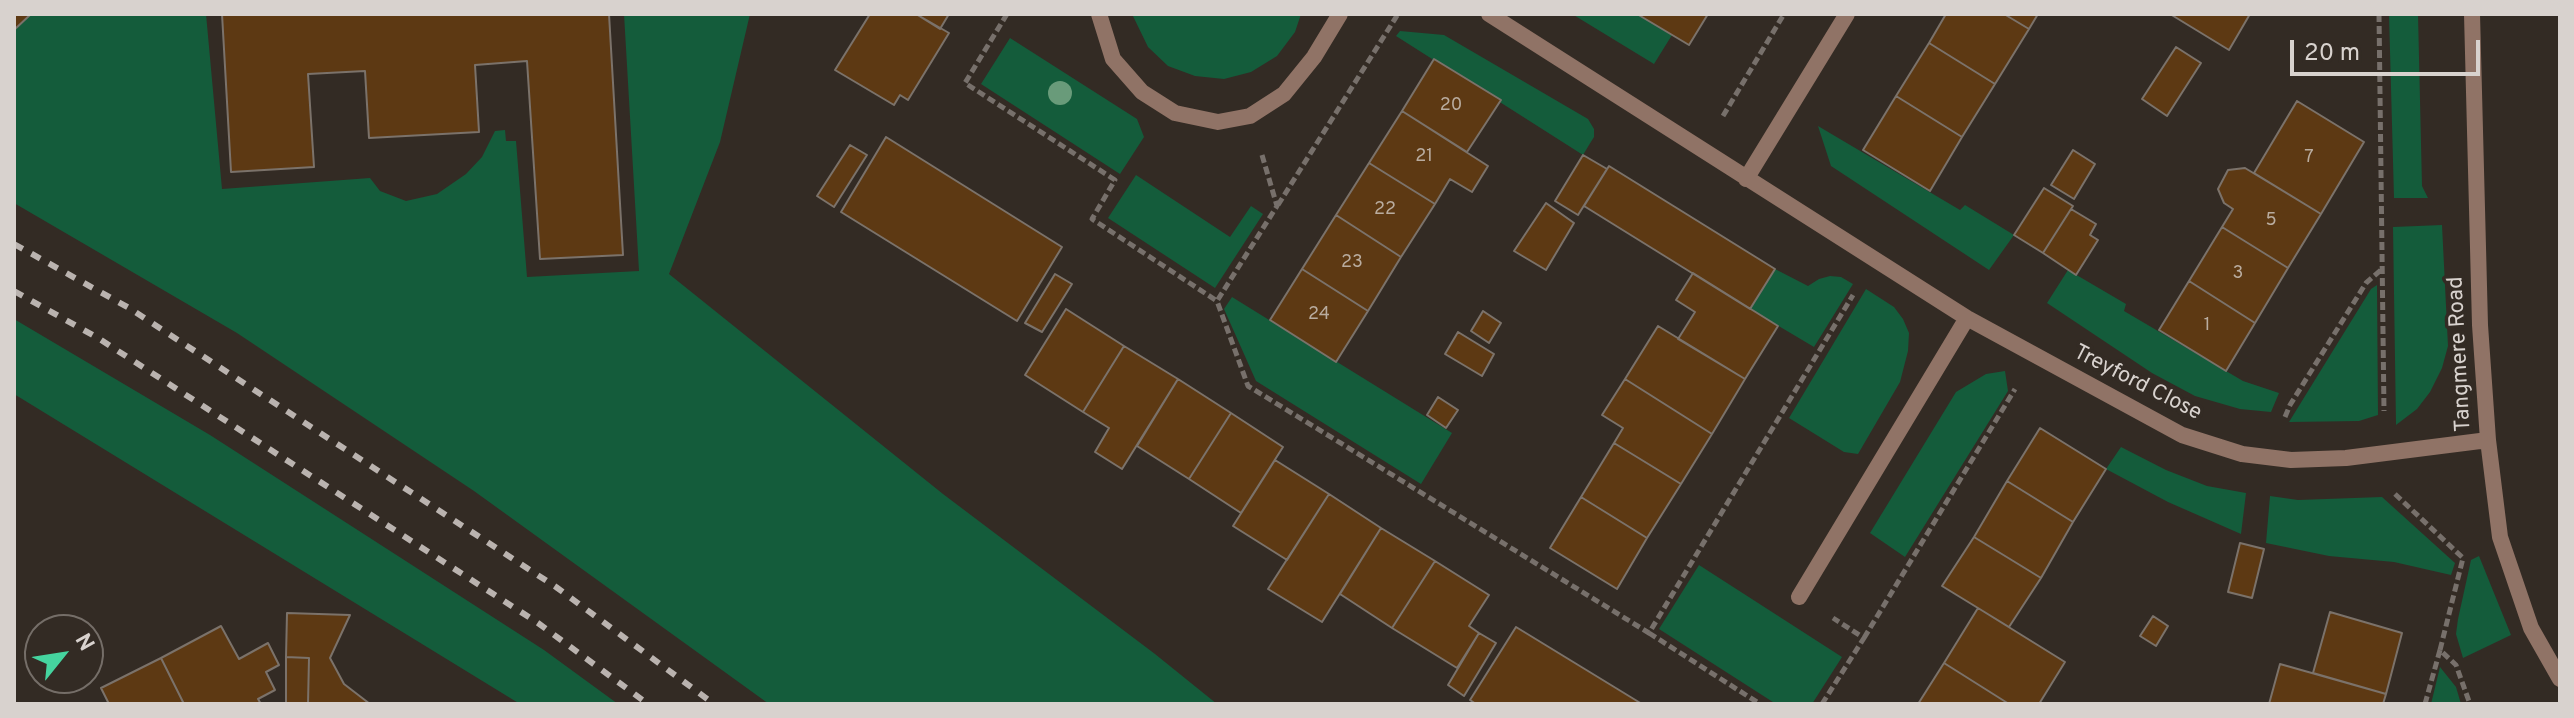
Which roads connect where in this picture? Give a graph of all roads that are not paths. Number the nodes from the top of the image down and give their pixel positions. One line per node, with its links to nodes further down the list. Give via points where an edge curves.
1 (1099, 14): 2 (street, via 1113,59 1142,92 1175,113 1218,122 1250,116 1284,94)
2 (1340, 14)
3 (1489, 14): 6 (street, Treyford Close)
4 (1847, 14): 6 (street)
5 (2472, 14): 8 (street, Tangmere Road)
6 (1746, 179): 7 (street, Treyford Close)
7 (1967, 318): 8 (street, Treyford Close, via 2182,435 2242,454 2319,459); 9 (street)
8 (2488, 440): 10 (street, Tangmere Road, via 2500,537 2531,628)
9 (1799, 597)
10 (2560, 679)

